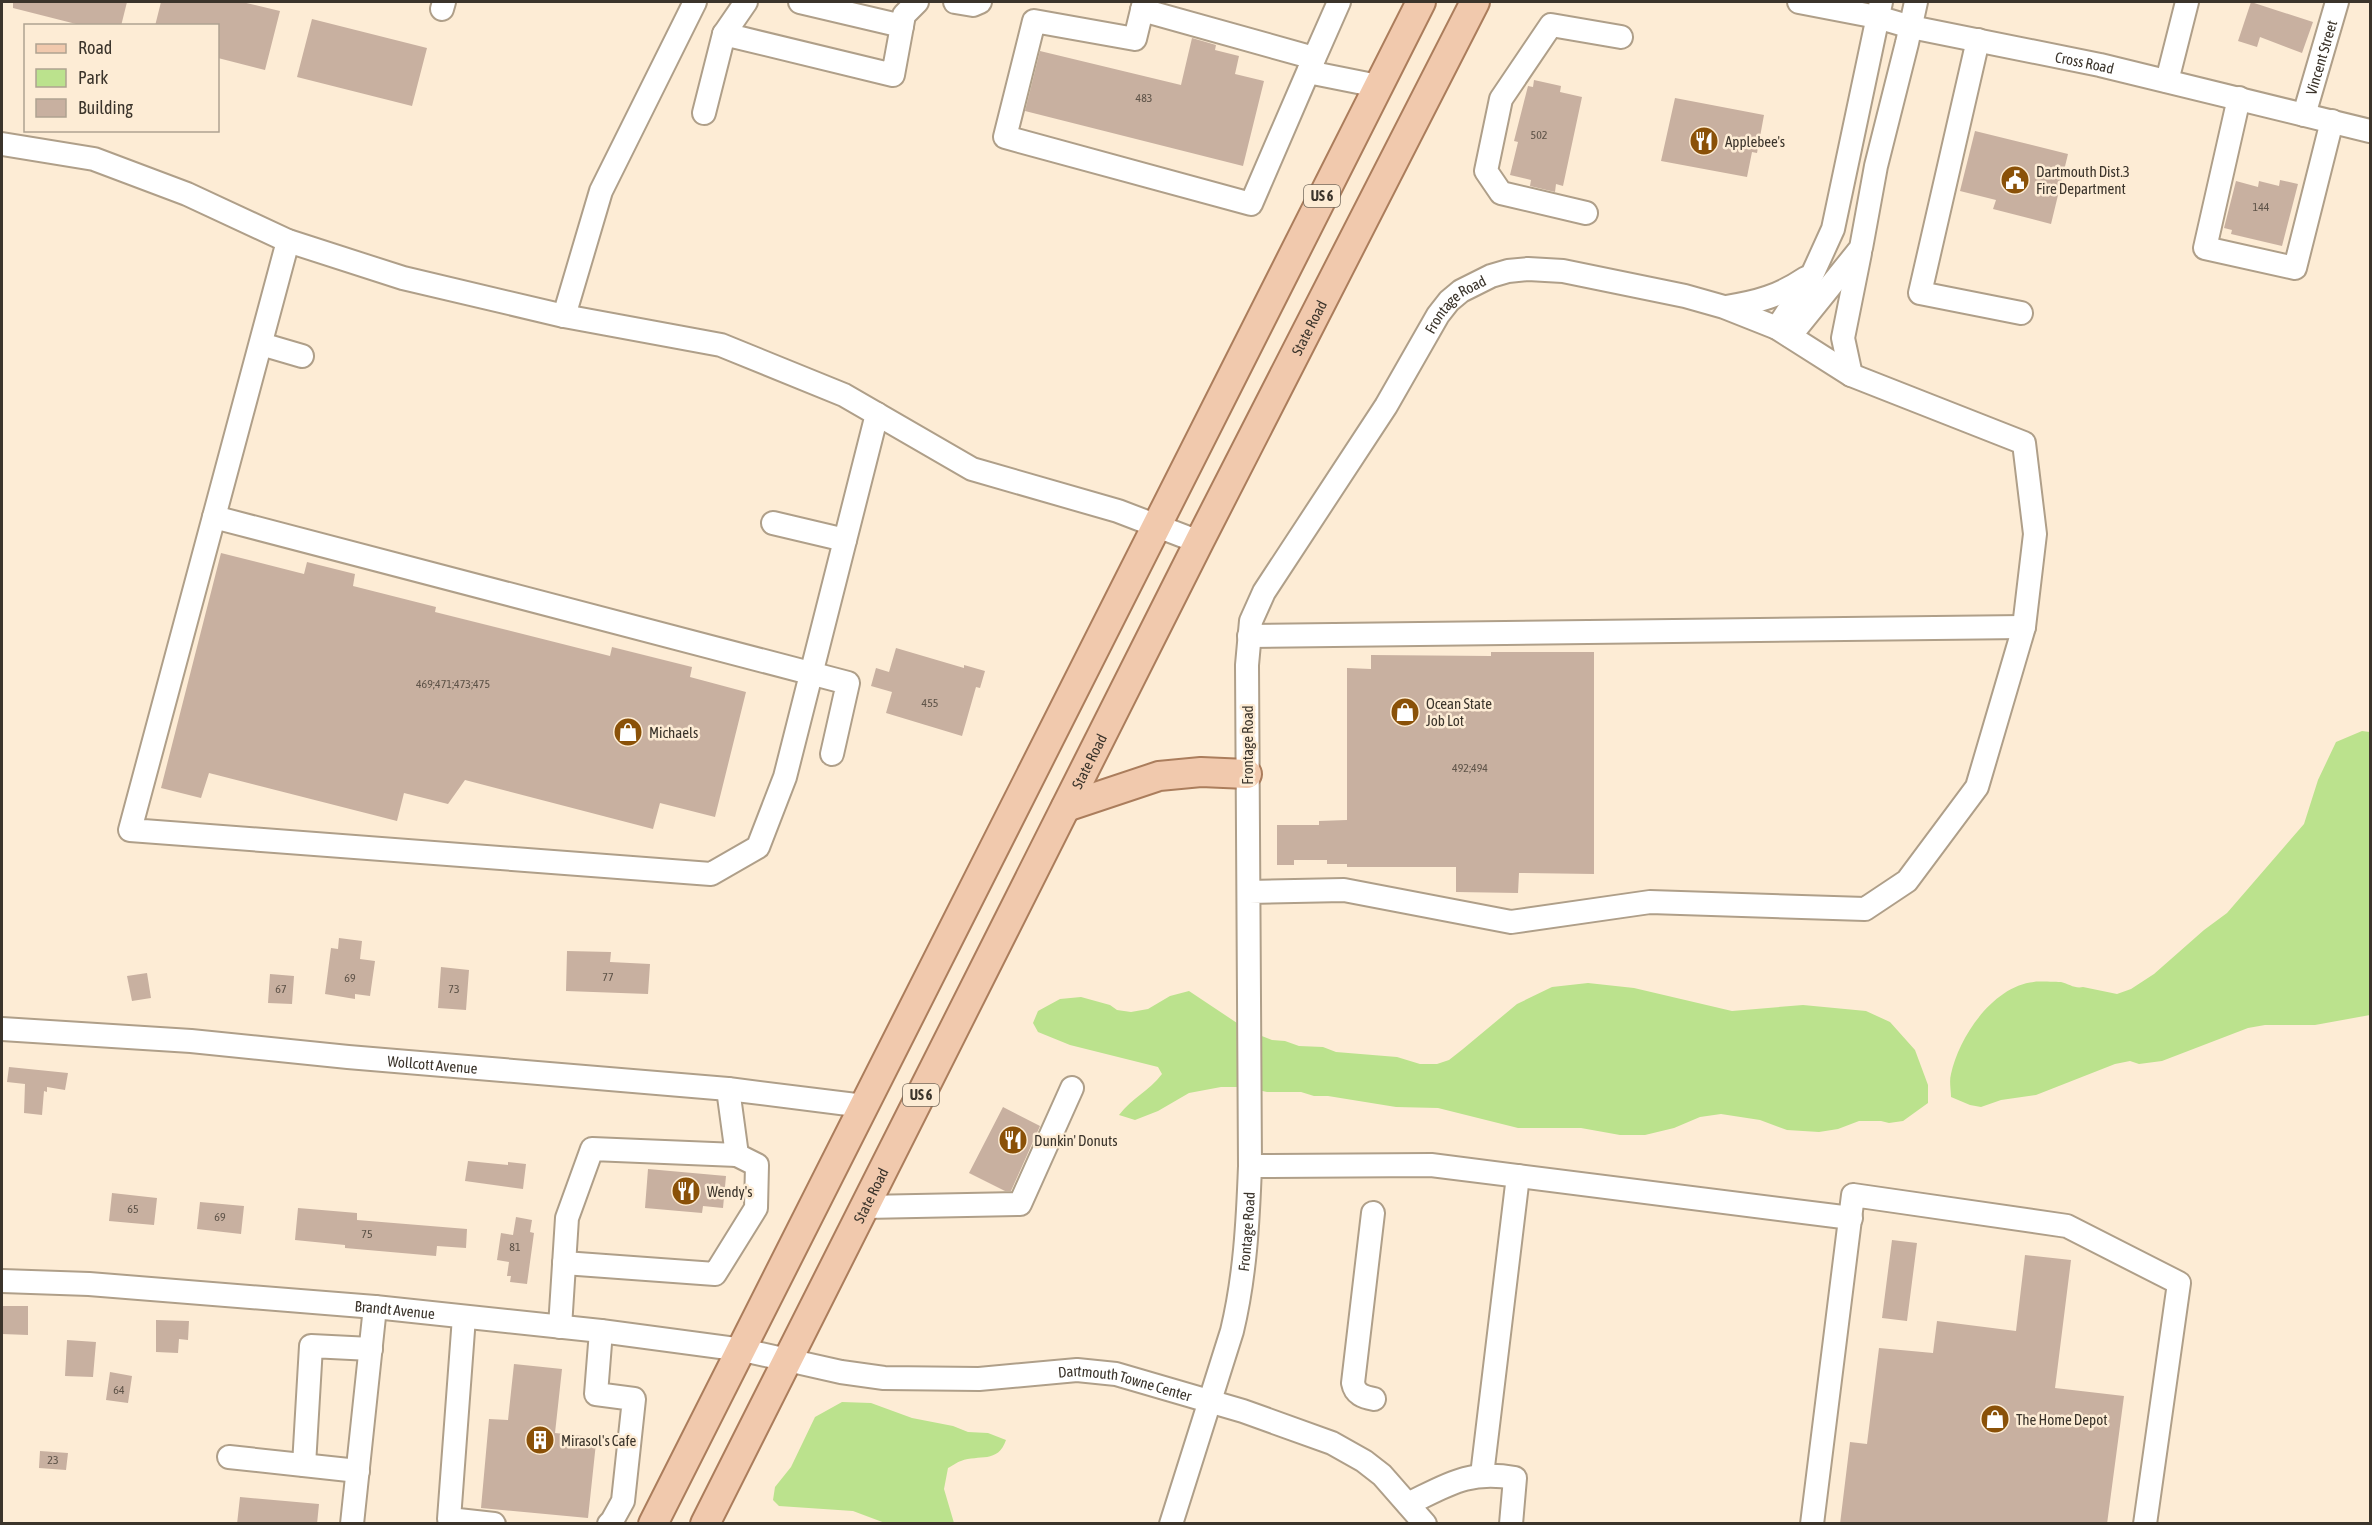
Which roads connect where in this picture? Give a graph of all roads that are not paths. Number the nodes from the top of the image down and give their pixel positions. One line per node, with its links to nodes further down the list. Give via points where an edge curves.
1 (695, 2): 36 (street, via 601,191)
2 (746, 2): 18 (street)
3 (800, 2): 16 (street)
4 (917, 2): 16 (street, via 904,15)
5 (955, 2): 6 (street)
6 (980, 2)
7 (1339, 2): 21 (street)
8 (1421, 2): 23 (main road, US 6)
9 (1475, 2): 46 (main road, State Road / US 6)
10 (1799, 2): 15 (street, Cross Road)
11 (1916, 2): 17 (street)
12 (2187, 2): 22 (street)
13 (2337, 2): 26 (street, Vincent Street)
14 (1143, 6): 21 (street); 21 (street, via 1135,39 1034,21 1005,137 1251,204)
15 (1879, 9): 17 (street, Cross Road); 33 (street, via 1833,229)
16 (902, 26): 18 (street, via 893,75)
17 (1911, 27): 20 (street, Cross Road); 32 (street, via 1876,166)
18 (724, 34): 25 (street)
19 (1621, 37): 30 (street, via 1551,25 1501,99 1486,171 1501,193)
20 (1978, 40): 22 (street, Cross Road); 35 (street, via 1920,293)
21 (1311, 65): 23 (street)
22 (2166, 81): 24 (street, Cross Road)
23 (1378, 86): 44 (main road, US 6)
24 (2239, 99): 26 (street, Cross Road); 27 (street, via 2205,248 2295,268)
25 (704, 113)
26 (2304, 115): 27 (street, Cross Road)
27 (2332, 122): 28 (street, Cross Road)
28 (2370, 131)
29 (2, 144): 31 (street, via 94,159 187,194)
30 (1587, 213)
31 (288, 241): 36 (street, via 403,278); 38 (street)
32 (1861, 248): 37 (street); 40 (street, via 1843,338)
33 (1813, 273): 34 (street, via 1786,292 1758,302); 37 (street)
34 (1724, 307): 37 (street, Frontage Road); 48 (street, Frontage Road, via 1549,269 1508,271 1461,291 1437,315 1386,406 1264,592)
35 (2021, 313)
36 (564, 316): 41 (street, via 721,345 844,395)
37 (1784, 332): 40 (street, Frontage Road)
38 (261, 344): 39 (street); 42 (street)
39 (302, 356)
40 (1851, 375): 47 (street, Frontage Road, via 2024,443 2035,534)
41 (877, 414): 44 (street, via 972,470); 45 (street)
42 (214, 517): 49 (street); 49 (street, via 130,831 711,874 758,847 785,777)
43 (773, 523): 45 (street)
44 (1156, 524): 46 (street); 57 (main road, US 6)
45 (845, 540): 49 (street)
46 (1199, 542): 52 (main road, State Road / US 6)
47 (2024, 627): 48 (street); 53 (street, via 1977,787 1907,881 1865,909 1650,902 1511,922 1344,890)
48 (1249, 636): 51 (street, Frontage Road)
49 (811, 673): 50 (street, via 848,683)
50 (832, 754)
51 (1247, 774): 52 (main road, via 1201,772 1159,776); 53 (street, Frontage Road)
52 (1066, 807): 61 (main road, State Road / US 6)
53 (1249, 892): 59 (street, Frontage Road)
54 (2, 1029): 56 (street, Wollcott Avenue, via 191,1041)
55 (1072, 1088): 61 (street, via 1020,1204)
56 (728, 1089): 57 (street, Wollcott Avenue); 58 (street)
57 (864, 1106): 71 (main road, US 6)
58 (736, 1155): 64 (street, via 592,1149 567,1218); 64 (street, via 757,1165 756,1208 715,1274)
59 (1250, 1166): 60 (street, via 1431,1165); 74 (street, Frontage Road, via 1237,1310)
60 (1518, 1176): 63 (street); 78 (street)
61 (865, 1207): 72 (main road, State Road / US 6)
62 (1373, 1213): 73 (street, via 1353,1383 1360,1395)
63 (1851, 1218): 88 (street); 89 (street, via 1853,1195 2067,1226 2179,1283)
64 (564, 1263): 68 (street)
65 (2, 1281): 66 (street, Brandt Avenue, via 89,1284)
66 (375, 1308): 67 (street, Brandt Avenue); 70 (street)
67 (464, 1317): 68 (street, Brandt Avenue); 81 (street, via 450,1519)
68 (560, 1327): 69 (street, Brandt Avenue)
69 (601, 1331): 71 (street, Brandt Avenue); 82 (street, via 596,1394 634,1399 623,1501)
70 (370, 1349): 76 (street, via 312,1346); 77 (street)
71 (742, 1350): 72 (street, Brandt Avenue); 83 (main road, US 6)
72 (788, 1360): 74 (street, Dartmouth Towne Center, via 860,1375 912,1380 1098,1371); 84 (main road, State Road / US 6)
73 (1374, 1399)
74 (1210, 1402): 79 (street, Dartmouth Towne Center, via 1332,1443 1382,1475); 85 (street, Frontage Road)
75 (229, 1457): 76 (street)
76 (304, 1465): 77 (street)
77 (358, 1472): 80 (street)
78 (1482, 1475): 79 (street, via 1456,1481); 87 (street, via 1515,1478)
79 (1408, 1504): 86 (street, Dartmouth Towne Center)
80 (352, 1524)
81 (494, 1524)
82 (609, 1524)
83 (653, 1524)
84 (705, 1524)
85 (1171, 1524)
86 (1425, 1524)
87 (1511, 1524)
88 (1812, 1524)
89 (2145, 1524)

